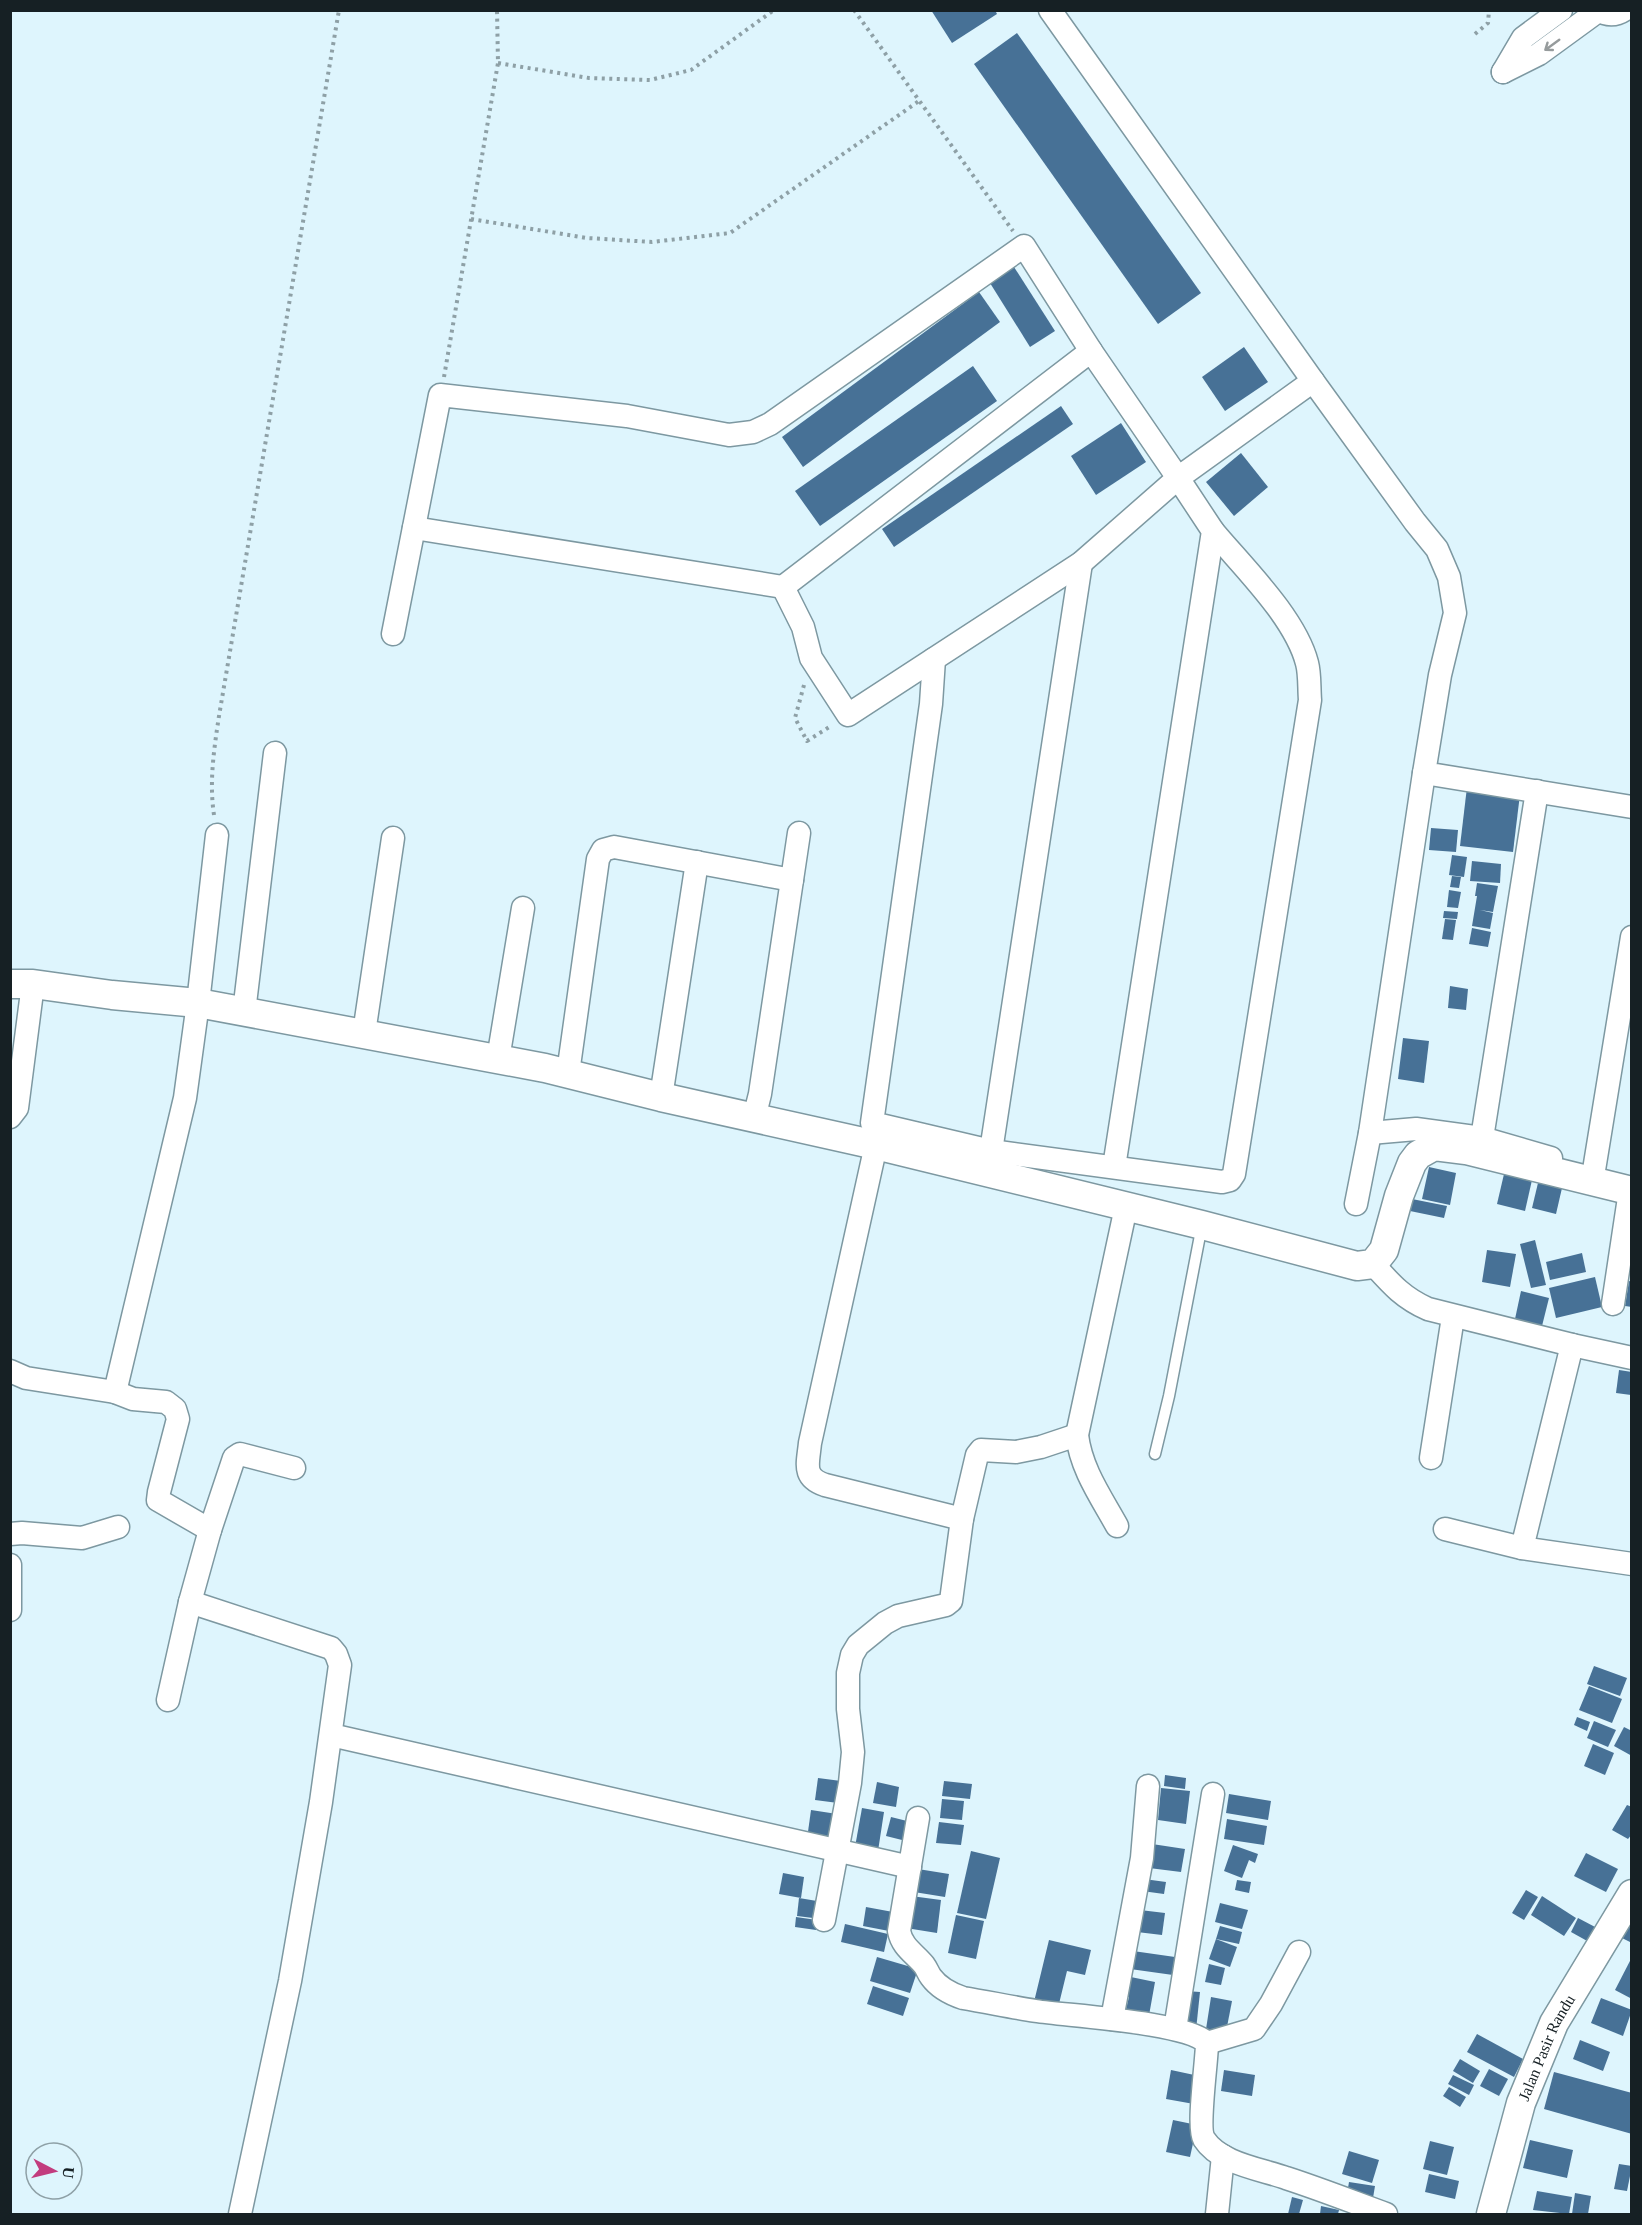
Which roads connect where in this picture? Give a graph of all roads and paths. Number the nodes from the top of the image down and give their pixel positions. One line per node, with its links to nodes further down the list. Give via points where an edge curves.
1 (339, 10): 32 (path, via 219,716 212,800)
2 (497, 10): 11 (path)
3 (774, 10): 11 (path, via 691,70 650,80 589,78)
4 (854, 10): 12 (path)
5 (1050, 10): 16 (street)
6 (1489, 10): 10 (path, via 1488,23)
7 (1561, 10): 9 (street, one-way to 7, via 1539,54 1503,72 1523,38)
8 (1624, 10): 9 (street, via 1608,15)
9 (1597, 11)
10 (1475, 34)
11 (498, 63): 13 (path)
12 (919, 101): 13 (path, via 730,233 652,242 587,238); 14 (path)
13 (471, 219): 17 (path)
14 (1024, 246): 15 (street); 17 (street, via 770,424 753,432 729,435 627,416)
15 (1091, 351): 18 (street); 22 (street)
16 (1312, 381): 18 (street); 28 (street, via 1437,549 1449,577 1455,613)
17 (440, 395): 19 (street)
18 (1178, 478): 20 (street); 21 (street)
19 (414, 528): 22 (street); 23 (street)
20 (1214, 531): 51 (street); 51 (street, via 1299,640 1307,664 1309,711 1234,1174 1222,1182)
21 (1081, 563): 25 (street); 50 (street)
22 (783, 587): 24 (street, via 803,627)
23 (393, 634)
24 (811, 658): 26 (street); 26 (path, via 795,718 807,741)
25 (933, 659): 26 (street); 50 (street, via 931,704 872,1124)
26 (848, 715)
27 (275, 753): 40 (street)
28 (1424, 773): 29 (street); 47 (street)
29 (1537, 791): 30 (street); 48 (street)
30 (1632, 807)
31 (800, 833): 35 (street)
32 (217, 835): 39 (street)
33 (393, 838): 41 (street)
34 (697, 862): 35 (street); 43 (street, via 614,847 603,850 598,859); 44 (street)
35 (792, 880): 46 (street)
36 (523, 908): 42 (street)
37 (1632, 937): 52 (street)
38 (22, 984): 39 (street); 45 (street, via 17,1108)
39 (198, 1003): 40 (street); 63 (street, via 185,1098)
40 (244, 1012): 41 (street)
41 (363, 1033): 42 (street)
42 (498, 1059): 43 (street)
43 (568, 1073): 44 (street)
44 (661, 1097): 46 (street)
45 (10, 1117)
46 (754, 1118): 49 (street)
47 (1370, 1133): 48 (street, via 1416,1129); 54 (street)
48 (1482, 1137): 52 (street)
49 (876, 1145): 55 (street); 68 (street, via 810,1443 809,1476 825,1485)
50 (991, 1151): 51 (street)
51 (1114, 1167)
52 (1594, 1170): 53 (street)
53 (1631, 1188): 57 (street, via 1434,1146 1412,1163 1384,1250); 58 (street)
54 (1356, 1203)
55 (1126, 1207): 56 (street); 64 (street)
56 (1202, 1225): 57 (street, via 1357,1266); 65 (lane)
57 (1373, 1264): 59 (street, via 1410,1301)
58 (1613, 1304)
59 (1453, 1317): 60 (street); 66 (street)
60 (1572, 1346): 61 (street); 74 (street)
61 (1632, 1358)
62 (11, 1373): 63 (street)
63 (115, 1392): 71 (street, via 133,1399 166,1402 175,1409 178,1419 158,1500)
64 (1077, 1436): 68 (street, via 1016,1452 981,1450); 69 (street, via 1079,1454)
65 (1155, 1454)
66 (1431, 1458)
67 (294, 1468): 71 (street, via 240,1454 234,1458)
68 (962, 1519): 84 (street, via 951,1600 946,1605 898,1616 885,1623 858,1645 852,1655 848,1709 853,1752)
69 (1117, 1526)
70 (118, 1527): 73 (street, via 82,1538)
71 (210, 1530): 77 (street)
72 (1445, 1530): 74 (street)
73 (10, 1534)
74 (1522, 1548): 75 (street)
75 (1632, 1564)
76 (10, 1565): 78 (street)
77 (190, 1602): 79 (street); 80 (street, via 331,1648 340,1665)
78 (10, 1610)
79 (168, 1700)
80 (331, 1736): 84 (street); 93 (street, via 290,1981)
81 (1149, 1786): 89 (street, via 1142,1858)
82 (1213, 1794): 90 (street)
83 (918, 1818): 85 (street)
84 (838, 1849): 85 (street); 87 (street)
85 (910, 1867): 89 (street, via 899,1931 901,1941 951,1995 1036,2011)
86 (1632, 1894): 96 (street, Jalan Pasir Randu, via 1554,2023 1521,2103)
87 (824, 1920)
88 (1299, 1952): 91 (street, via 1254,2029)
89 (1112, 2019): 90 (street)
90 (1175, 2029): 91 (street)
91 (1207, 2043): 92 (street, via 1202,2133)
92 (1223, 2156): 94 (street); 95 (street)
93 (240, 2214)
94 (1218, 2214)
95 (1386, 2214)
96 (1491, 2214)

